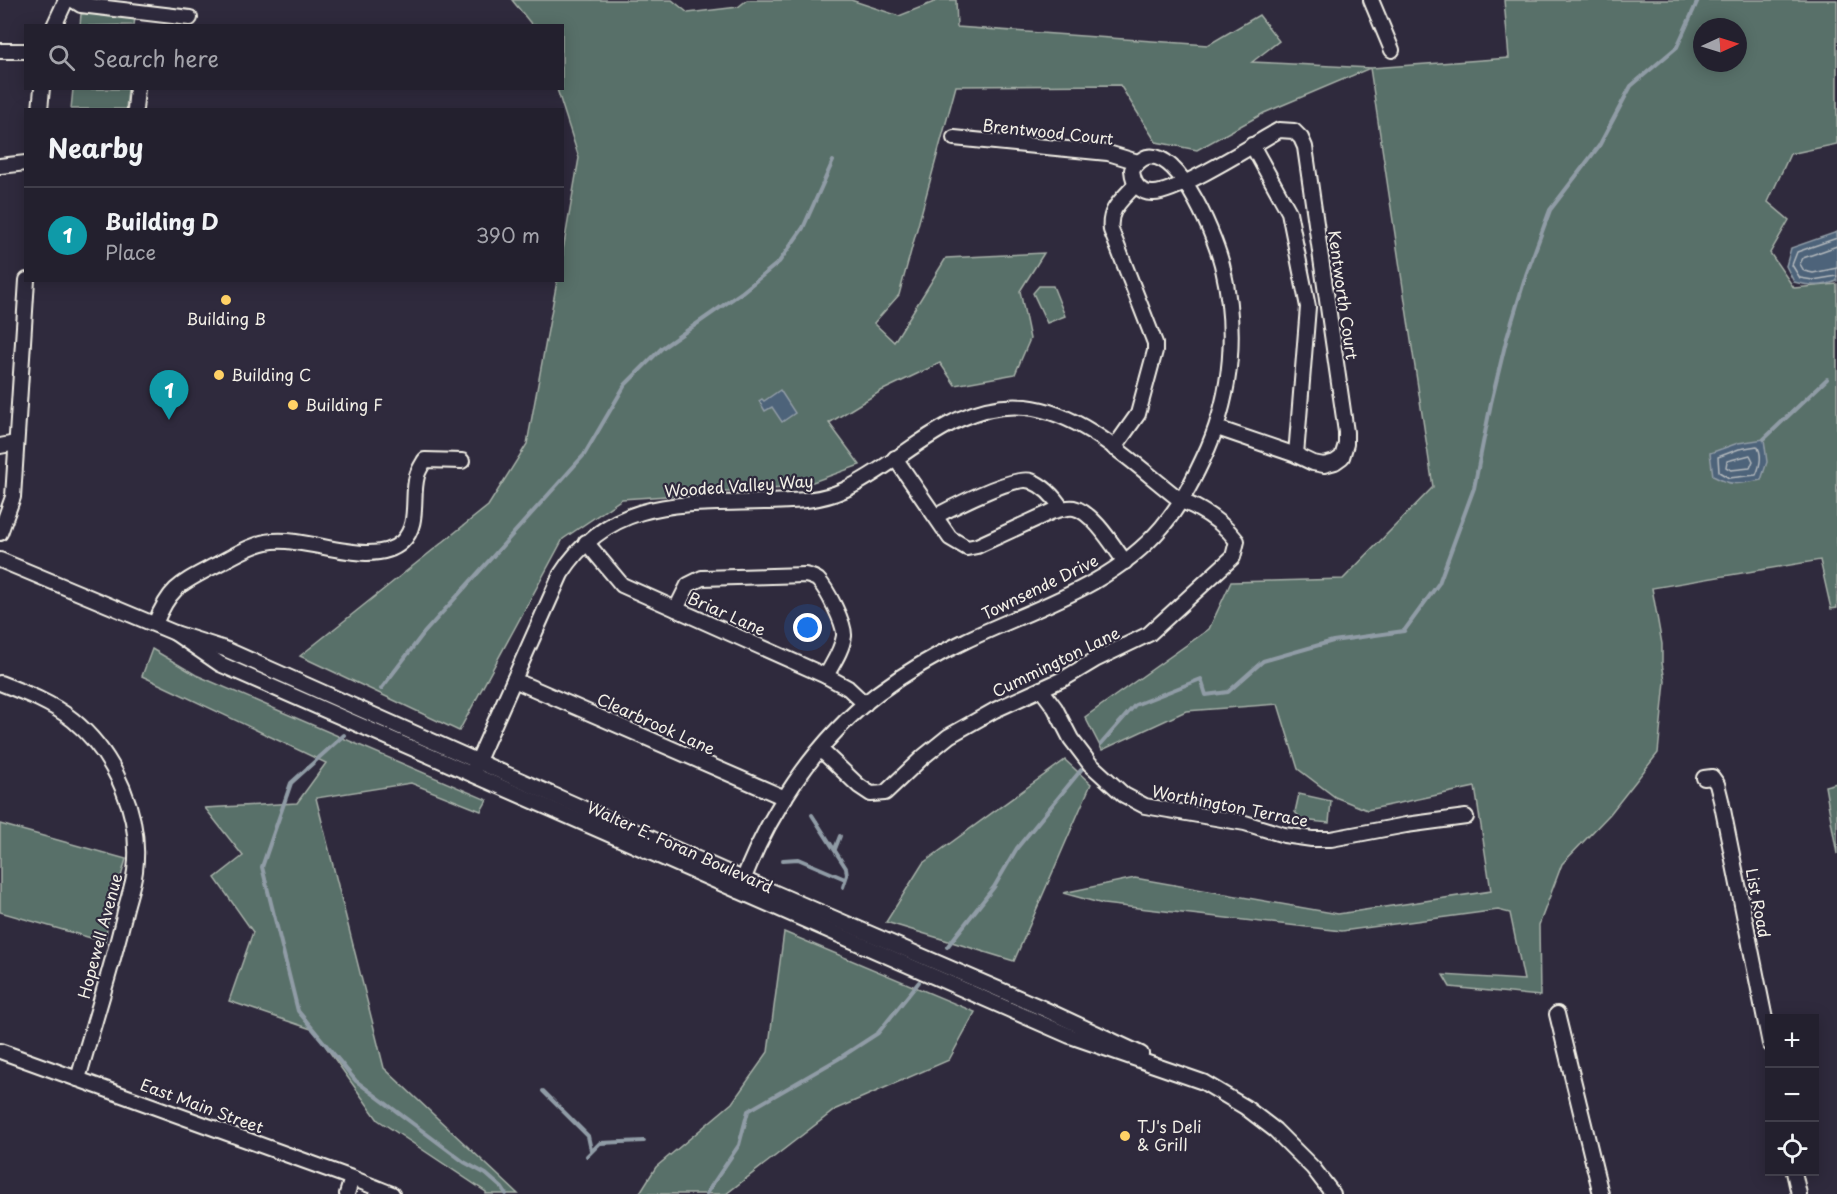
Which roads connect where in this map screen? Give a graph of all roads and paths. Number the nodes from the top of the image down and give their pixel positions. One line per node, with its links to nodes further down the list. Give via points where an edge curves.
1 (66, 0): 6 (street)
2 (73, 0): 5 (street)
3 (1371, 0): 7 (street)
4 (190, 18): 5 (street)
5 (143, 19)
6 (55, 24)
7 (1392, 50)
8 (0, 51): 9 (street)
9 (24, 51)
10 (42, 90): 12 (street)
11 (137, 90): 13 (street)
12 (40, 108)
13 (135, 108)
14 (954, 138): 16 (street, Brentwood Court, via 1108,153)
15 (1252, 145): 19 (street, Kentworth Court); 26 (street, via 1289,212 1308,307); 26 (street, Kentworth Court, via 1279,130 1287,130 1294,131 1305,147 1345,420 1346,444 1342,457 1335,462 1312,463)
16 (1138, 162): 19 (street, Townsende Drive, via 1155,157 1172,166); 20 (street, via 1132,170)
17 (24, 163): 18 (street)
18 (0, 166)
19 (1184, 183): 20 (street, via 1156,193 1142,191); 22 (street, Townsende Drive, via 1206,220 1228,288 1228,380)
20 (1135, 185): 25 (street, via 1113,210 1111,230 1155,351 1138,414)
21 (27, 282): 23 (street)
22 (1217, 428): 26 (street, Kentworth Court); 29 (street, Townsende Drive)
23 (16, 443): 24 (street); 32 (street, via 13,497)
24 (0, 446)
25 (1114, 448): 27 (street, Wooded Valley Way, via 1064,417 1038,408 1012,406 962,417); 29 (street, Wooded Valley Way)
26 (1296, 455)
27 (896, 458): 31 (street); 33 (street, Wooded Valley Way, via 851,486 822,498 654,508 612,523)
28 (462, 461): 37 (street, via 425,460 417,475 413,524 403,541 388,550 372,553 282,541 263,543 184,582 168,597)
29 (1182, 502): 35 (street, Townsende Drive, via 1162,528); 42 (street, Cummington Lane, via 1227,527 1237,541 1233,557 1149,634)
30 (1062, 509): 31 (street, via 1048,492 1030,480 1011,481); 31 (street, via 967,548 950,538); 35 (street, via 1075,508 1089,516)
31 (936, 516)
32 (0, 533)
33 (586, 542): 36 (street, Briar Lane, via 622,585); 40 (street, Wooded Valley Way, via 561,574)
34 (0, 560): 37 (street, Walter E. Foran Boulevard)
35 (1125, 562): 43 (street, Townsende Drive, via 1074,593 943,652)
36 (676, 609): 39 (street, Briar Lane); 39 (street, via 688,585 702,579 812,577 822,586 844,630 841,648)
37 (155, 624): 38 (street, Walter E. Foran Boulevard)
38 (176, 633): 45 (street, Walter E. Foran Boulevard, via 225,649); 46 (street, Walter E. Foran Boulevard, via 220,664)
39 (826, 675): 43 (street, Briar Lane)
40 (514, 680): 45 (street, Wooded Valley Way); 48 (street, Clearbrook Lane)
41 (0, 683): 54 (street, Hopewell Avenue, via 59,711 87,733 114,771 131,813 135,871)
42 (1041, 689): 44 (street, Cummington Lane, via 949,736 885,793 871,794); 49 (street, Worthington Terrace, via 1090,764 1124,795 1145,806 1312,839)
43 (865, 704): 44 (street, Townsende Drive)
44 (820, 750): 48 (street, Townsende Drive)
45 (478, 760): 46 (street, Wooded Valley Way); 50 (street, Walter E. Foran Boulevard)
46 (472, 774): 50 (street, Walter E. Foran Boulevard)
47 (1704, 778): 52 (street, List Road, via 1712,777 1717,784)
48 (785, 798): 50 (street, Townsende Drive)
49 (1466, 818)
50 (741, 885): 59 (street, Walter E. Foran Boulevard, via 1042,1008 1203,1082 1253,1112 1295,1148)
51 (1557, 1014): 60 (street)
52 (1765, 1019)
53 (0, 1051): 54 (street, East Main Street)
54 (78, 1079): 56 (street, East Main Street)
55 (1795, 1176): 61 (street)
56 (352, 1178): 57 (street); 58 (street, East Main Street)
57 (346, 1194)
58 (392, 1194)
59 (1333, 1194)
60 (1601, 1194)
61 (1799, 1194)

